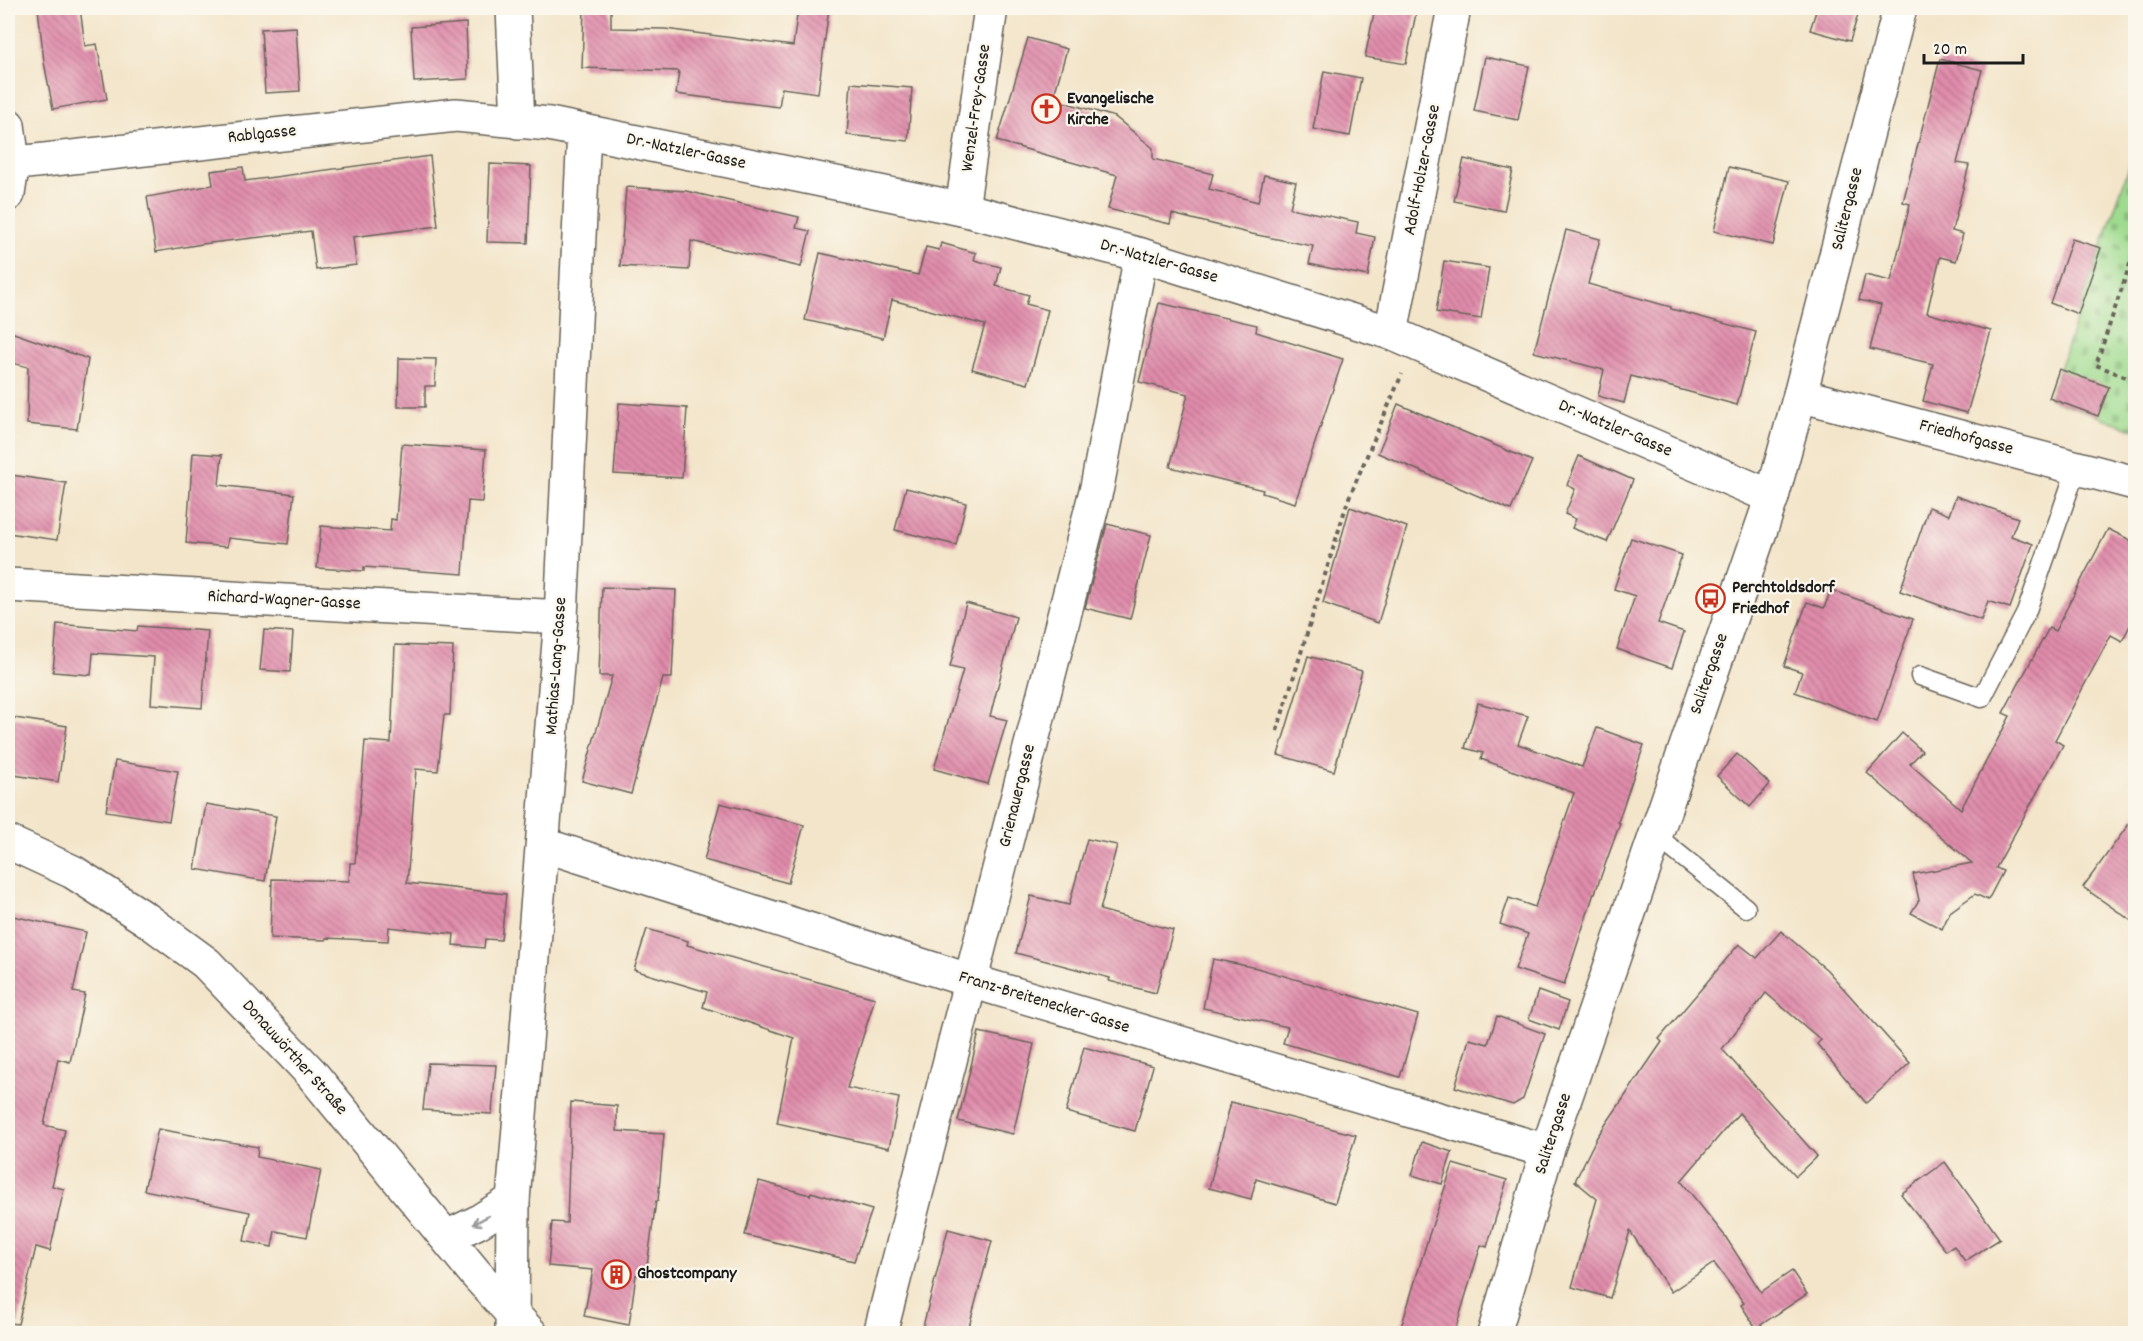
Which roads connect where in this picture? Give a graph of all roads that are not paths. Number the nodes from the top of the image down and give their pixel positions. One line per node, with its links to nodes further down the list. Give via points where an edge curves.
1 (513, 8): 5 (street)
2 (991, 8): 10 (street, Wenzel-Frey-Gasse)
3 (1454, 8): 12 (street, Adolf-Holzer-Gasse)
4 (1900, 8): 13 (street, Salitergasse)
5 (518, 122): 7 (street, Dr.-Natzler-Gasse); 8 (street, Rablgasse, via 456,115)
6 (8, 125): 8 (street)
7 (584, 131): 10 (street, Dr.-Natzler-Gasse); 18 (street, Mathias-Lang-Gasse)
8 (10, 163): 9 (street)
9 (8, 194)
10 (962, 209): 11 (street, Dr.-Natzler-Gasse)
11 (1141, 255): 12 (street, Dr.-Natzler-Gasse); 24 (street, Grienauergasse, via 1097,487)
12 (1403, 338): 16 (street, Dr.-Natzler-Gasse)
13 (1800, 395): 14 (street, Friedhofgasse); 16 (street, Salitergasse)
14 (2077, 467): 15 (street, Friedhofgasse); 19 (lane, via 2026,613 1982,698)
15 (2134, 485)
16 (1772, 497): 20 (street, Salitergasse)
17 (8, 585): 18 (street, Richard-Wagner-Gasse)
18 (561, 616): 22 (street, Mathias-Lang-Gasse)
19 (1920, 676)
20 (1655, 835): 23 (lane); 25 (street, Salitergasse)
21 (8, 842): 27 (street, Donauwörther Straße, via 73,872 206,963 311,1073)
22 (544, 845): 24 (street, Franz-Breitenecker-Gasse); 26 (street, Mathias-Lang-Gasse)
23 (1746, 908)
24 (971, 981): 25 (street, Franz-Breitenecker-Gasse); 29 (street, Grienauergasse)
25 (1547, 1151): 30 (street, Salitergasse)
26 (513, 1200): 27 (street, one-way to 27); 28 (street, Mathias-Lang-Gasse)
27 (447, 1237): 28 (street, Donauwörther Straße)
28 (518, 1326)
29 (880, 1334)
30 (1494, 1334)

